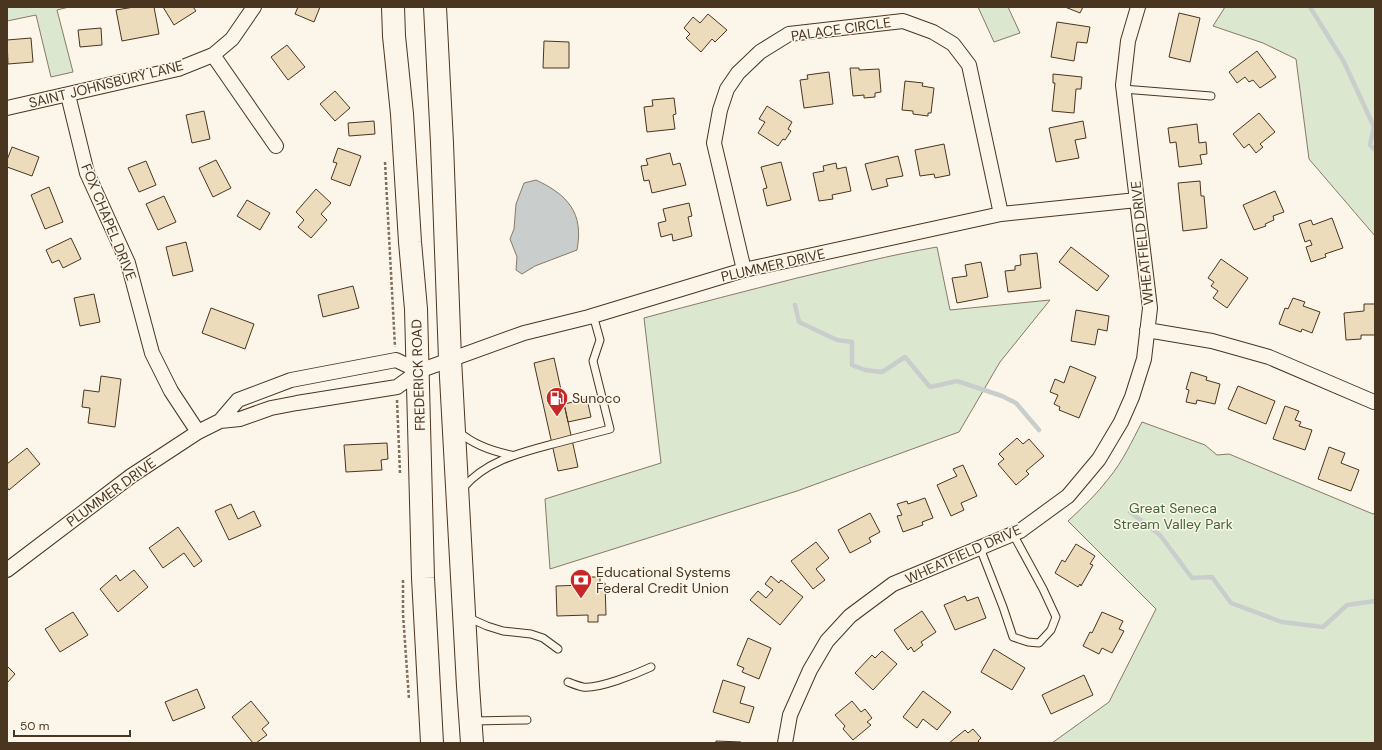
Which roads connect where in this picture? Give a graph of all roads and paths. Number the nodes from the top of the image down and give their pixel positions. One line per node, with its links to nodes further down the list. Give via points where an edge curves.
1 (254, 7): 5 (street, SAINT JOHNSBURY LANE, via 232,39)
2 (393, 7): 17 (main road, FREDERICK ROAD)
3 (435, 7): 16 (main road)
4 (1138, 7): 6 (street, WHEATFIELD DRIVE, via 1128,41)
5 (213, 55): 7 (street, SAINT JOHNSBURY LANE, via 178,68); 10 (street)
6 (1123, 89): 8 (lane); 11 (street, WHEATFIELD DRIVE)
7 (68, 95): 9 (street, SAINT JOHNSBURY LANE); 21 (street, FOX CHAPEL DRIVE, via 87,172 128,263 152,354 170,391)
8 (1211, 96)
9 (7, 108)
10 (276, 146)
11 (1137, 200): 12 (street, PLUMMER DRIVE); 15 (street, WHEATFIELD DRIVE, via 1150,308)
12 (1000, 214): 13 (street, PLUMMER DRIVE); 13 (street, PALACE CIRCLE, via 968,65 953,44 933,32 903,21 789,34 760,52 738,73 727,89 720,110 714,143)
13 (744, 270): 14 (street, PLUMMER DRIVE)
14 (593, 316): 16 (street, PLUMMER DRIVE, via 524,333); 22 (lane, via 600,340 593,361 610,429)
15 (1147, 330): 18 (street, via 1212,341 1269,357); 24 (street, WHEATFIELD DRIVE, via 1144,359 1132,397 1121,422 1099,459 1068,496)
16 (450, 359): 17 (street, PLUMMER DRIVE); 20 (main road)
17 (419, 371): 19 (street, PLUMMER DRIVE, via 397,387 270,408 240,419); 19 (street, PLUMMER DRIVE, via 396,360 291,380 238,400); 33 (main road, FREDERICK ROAD, via 423,578)
18 (1374, 402)
19 (220, 421): 21 (street, PLUMMER DRIVE)
20 (454, 427): 22 (lane, via 479,446); 23 (main road)
21 (198, 432): 26 (street, PLUMMER DRIVE, via 132,476)
22 (511, 456): 23 (lane, via 493,463 471,479)
23 (457, 494): 27 (main road)
24 (1013, 534): 25 (street, WHEATFIELD DRIVE); 25 (lane, via 1056,617 1051,630 1039,643 1013,637)
25 (980, 548): 35 (street, WHEATFIELD DRIVE, via 893,584 850,616 827,641 810,670 790,715)
26 (7, 570)
27 (464, 616): 28 (lane, via 503,631 543,638); 32 (main road)
28 (558, 649)
29 (650, 667): 30 (lane, via 634,675 596,686 584,687)
30 (568, 682)
31 (527, 720): 32 (lane)
32 (471, 721): 34 (main road)
33 (432, 743)
34 (472, 743)
35 (785, 743)

